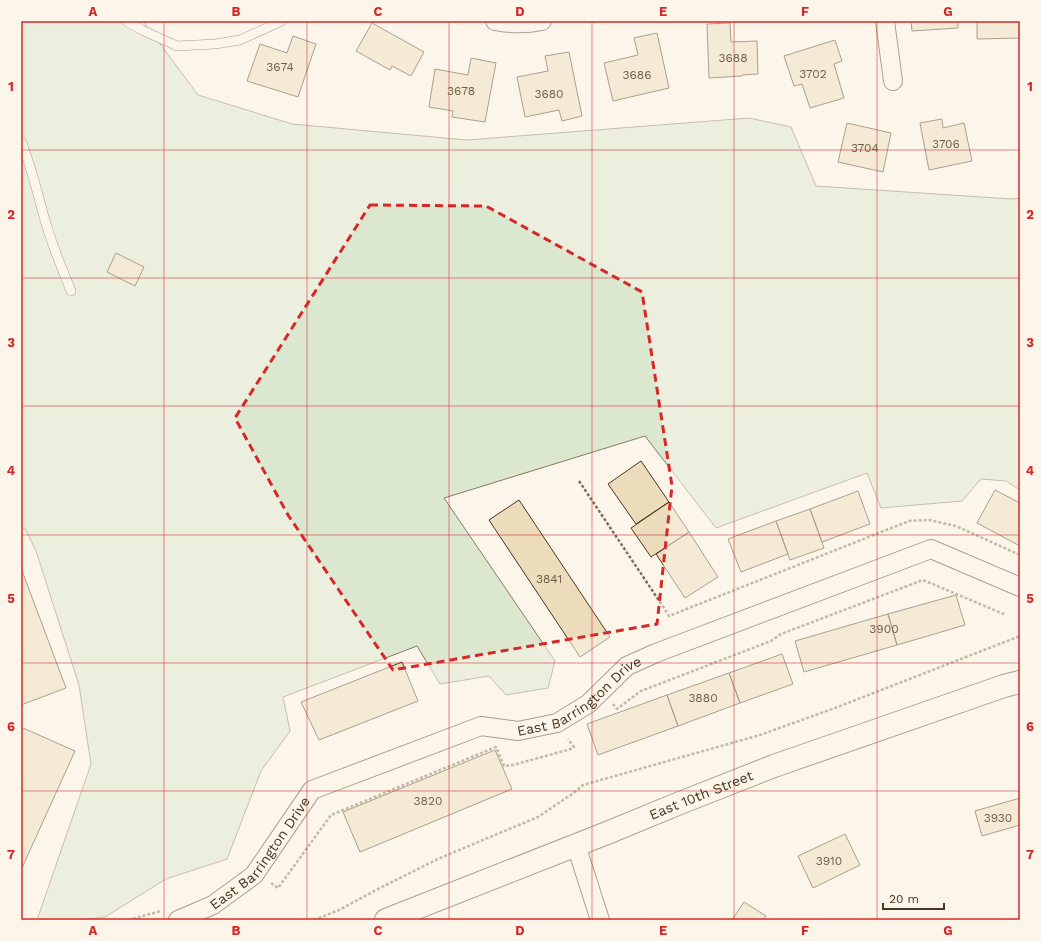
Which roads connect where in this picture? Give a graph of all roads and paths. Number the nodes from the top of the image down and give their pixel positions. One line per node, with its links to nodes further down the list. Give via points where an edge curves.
1 (126, 21): 2 (lane, via 177,46 240,40)
2 (282, 21)
3 (495, 21): 4 (street)
4 (542, 21)
5 (885, 21): 6 (street)
6 (893, 81)
7 (21, 141): 8 (lane, via 37,185 58,262)
8 (71, 291)
9 (579, 480): 10 (path, via 669,616 909,521 929,520 956,526)
10 (1020, 556)
11 (1020, 587): 15 (street, East Barrington Drive, via 931,549 656,653 627,666 588,704 557,723 518,731 481,726 312,790 254,875 213,905)
12 (1020, 636): 17 (path, via 760,735 583,785 538,818 440,858 339,910)
13 (1020, 682): 14 (main road, East 10th Street, via 774,766)
14 (576, 845): 18 (main road, East 10th Street); 19 (street)
15 (172, 915): 16 (path)
16 (128, 920)
17 (314, 920)
18 (386, 920)
19 (600, 920)

